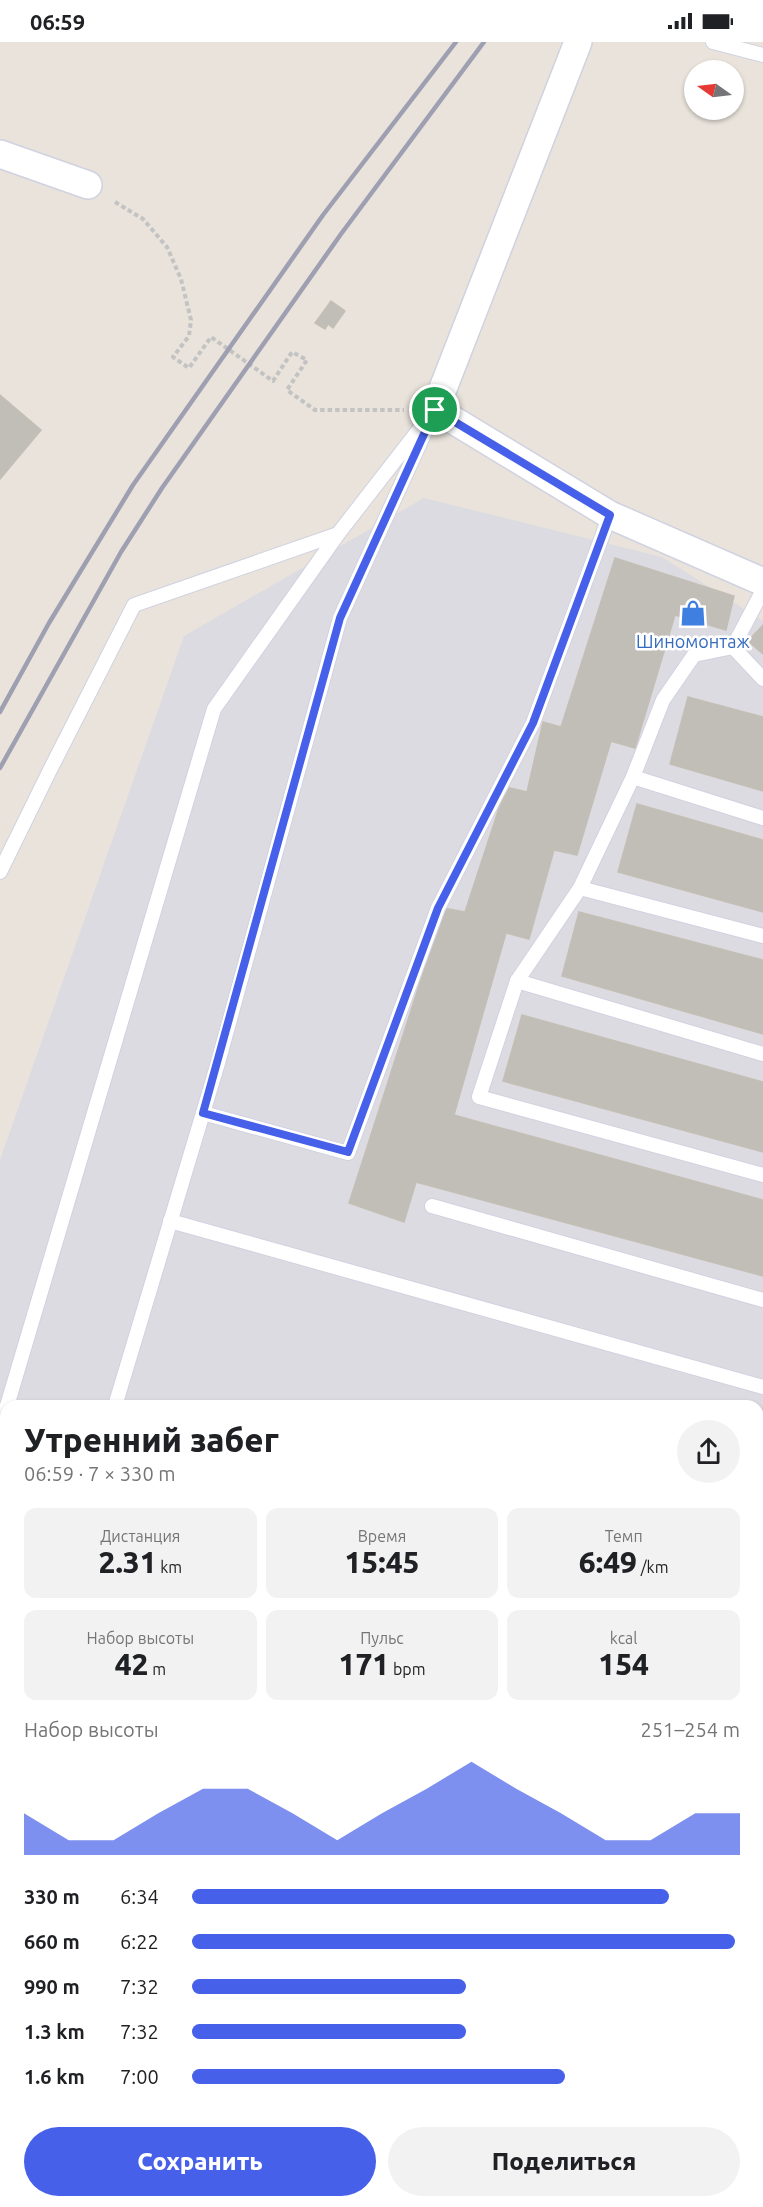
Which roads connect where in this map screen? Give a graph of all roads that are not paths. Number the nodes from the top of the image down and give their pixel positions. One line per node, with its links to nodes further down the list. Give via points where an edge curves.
1 (578, 42): 6 (street)
2 (713, 42): 3 (lane)
3 (763, 55)
4 (0, 154): 5 (street)
5 (88, 185)
6 (435, 410): 7 (street); 8 (lane); 20 (lane, via 340,618)
7 (610, 515): 9 (street); 20 (lane, via 533,723 438,908 348,1152)
8 (338, 534): 15 (lane, via 134,605); 26 (lane, via 214,710)
9 (763, 582)
10 (763, 590): 11 (lane)
11 (733, 647): 12 (lane); 13 (lane, via 694,655 663,700)
12 (763, 679)
13 (633, 777): 14 (lane); 16 (lane)
14 (763, 818)
15 (0, 872)
16 (580, 888): 17 (lane); 18 (lane)
17 (763, 936)
18 (516, 981): 19 (lane); 21 (lane, via 479,1097)
19 (763, 1054)
20 (203, 1113): 23 (lane)
21 (763, 1175)
22 (432, 1206): 24 (lane)
23 (170, 1221): 25 (lane); 27 (lane)
24 (763, 1300)
25 (763, 1387)
26 (8, 1400)
27 (117, 1400)

